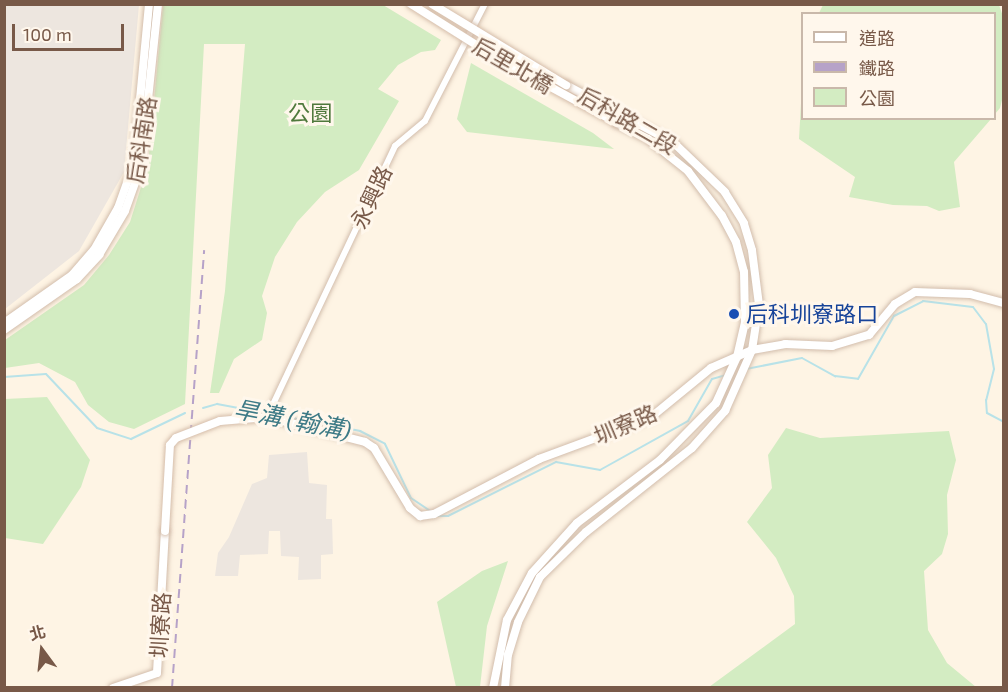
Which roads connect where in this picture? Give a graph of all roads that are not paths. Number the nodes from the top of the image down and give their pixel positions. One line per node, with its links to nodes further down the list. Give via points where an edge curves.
1 (411, 4): 6 (street, 后里北橋, bridge, via 497,58)
2 (432, 4): 5 (street, 后里北橋, bridge)
3 (485, 4): 12 (street, 永興路, via 425,121 395,146)
4 (153, 7): 8 (street, 后科南路, via 134,163 118,208 94,250 72,275); 9 (street, 后科南路, via 141,166 125,212 99,255 77,279)
5 (566, 85): 10 (street, 后科路二段, via 665,136 725,192 744,223 758,277 759,304)
6 (617, 123): 11 (street, 后科路二段, via 648,140 688,171 706,191 736,242 746,296)
7 (1004, 303): 10 (street, 圳寮路, via 970,294 915,292 895,304 869,335 832,346 785,344)
8 (4, 322)
9 (4, 330)
10 (752, 350): 11 (street, 圳寮路); 15 (street, 后科路二段, via 725,411 692,448 586,532 540,578 518,622 508,656)
11 (737, 357): 12 (street, 圳寮路, via 711,368 650,418 539,459 434,514 420,516 410,508 374,448 365,442); 14 (street, 后科路二段, via 716,403 682,441 577,523 532,573 507,620)
12 (267, 417): 13 (street, 圳寮路, bridge, via 220,421 176,438 170,445 158,673)
13 (113, 687)
14 (493, 687)
15 (505, 687)

